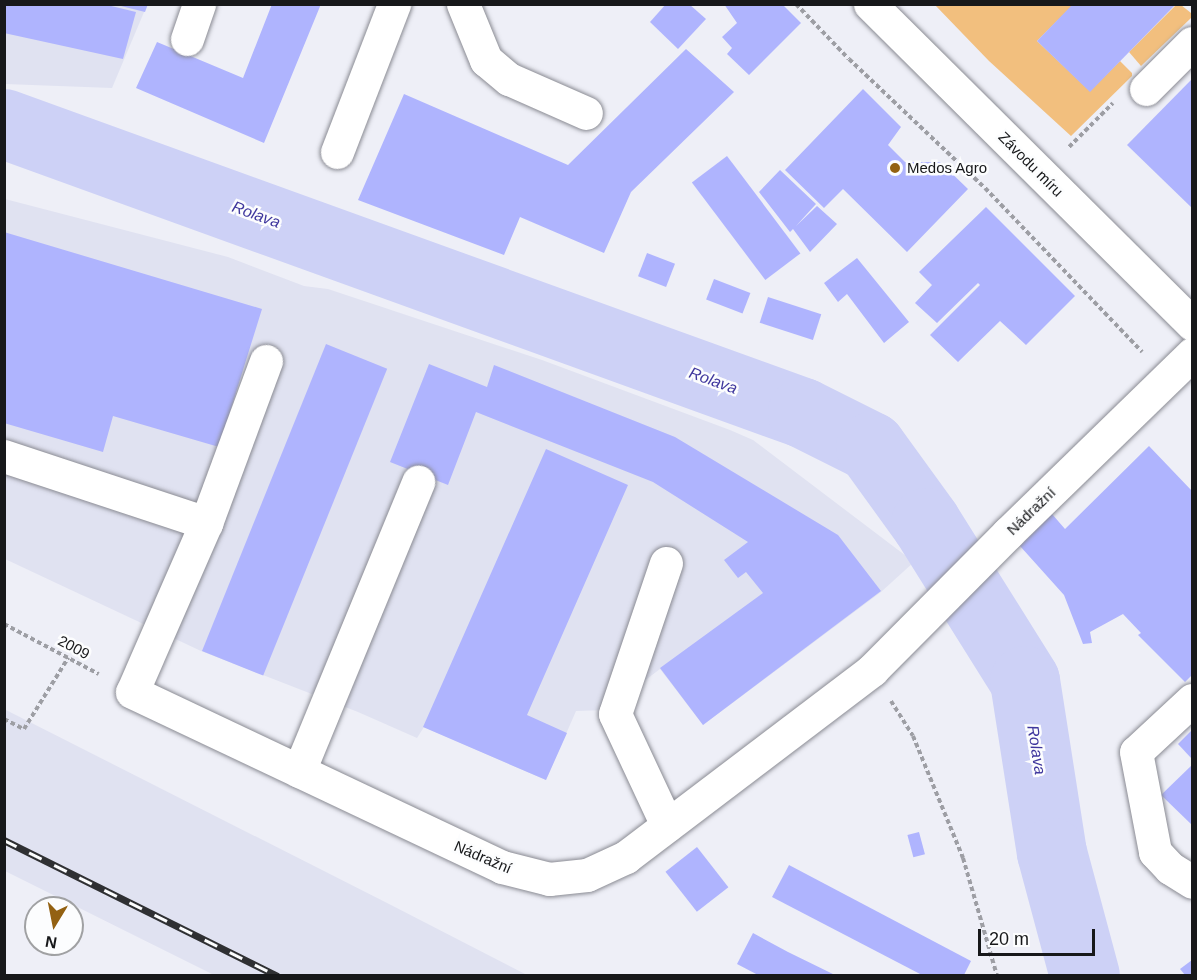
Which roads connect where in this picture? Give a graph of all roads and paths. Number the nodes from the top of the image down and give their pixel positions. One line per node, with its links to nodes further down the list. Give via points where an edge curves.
1 (199, 4): 6 (street)
2 (394, 4): 10 (street)
3 (463, 4): 9 (street, via 486,60 509,79)
4 (796, 4): 14 (path, via 985,188)
5 (870, 4): 11 (street, Závodu míru)
6 (187, 39)
7 (1192, 43): 8 (street)
8 (1146, 89)
9 (586, 113)
10 (337, 152)
11 (1192, 324)
12 (1192, 354): 14 (street, Nádražní)
13 (266, 361): 17 (street)
14 (1167, 378): 21 (street, Nádražní)
15 (4, 456): 17 (street)
16 (418, 482): 25 (street)
17 (206, 524): 22 (street)
18 (666, 564): 26 (street, via 615,714)
19 (4, 624): 20 (path, 2009)
20 (68, 658): 22 (path, 2009); 24 (path, via 24,729)
21 (872, 670): 26 (street, Nádražní); 28 (path, via 912,736 963,858)
22 (132, 692): 25 (street, Nádražní)
23 (1192, 700): 27 (street, via 1136,752 1155,852)
24 (4, 719)
25 (299, 771): 26 (street, Nádražní, via 502,867 549,879 588,875 626,857)
26 (667, 825)
27 (1192, 882)
28 (997, 975)

